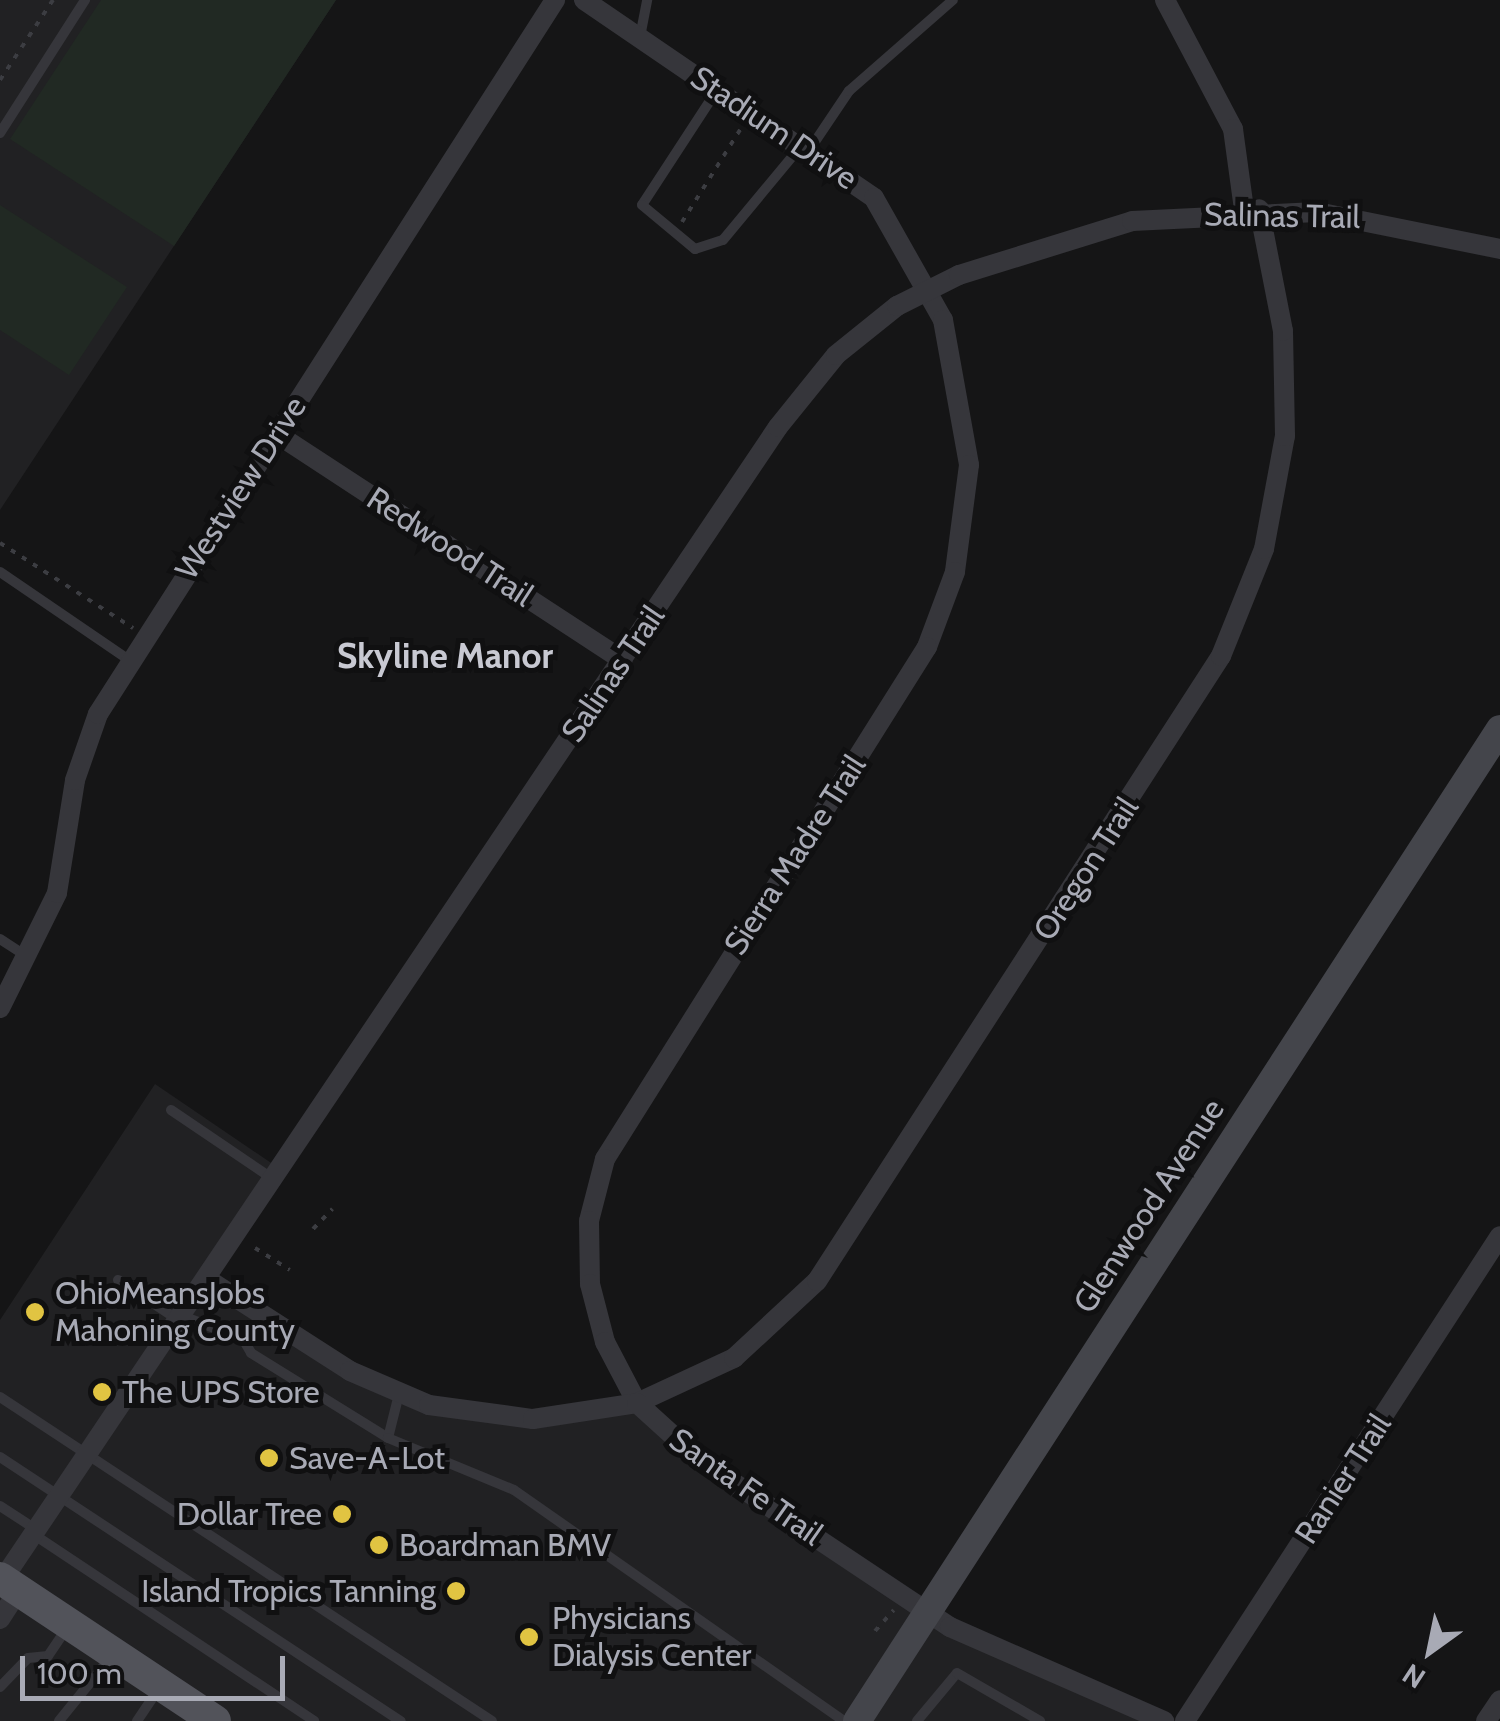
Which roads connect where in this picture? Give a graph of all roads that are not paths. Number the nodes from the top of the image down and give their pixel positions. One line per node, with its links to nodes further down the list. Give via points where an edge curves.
1 (85, 0): 9 (lane)
2 (555, 0): 14 (street, Westview Drive)
3 (584, 0): 7 (street, Stadium Drive)
4 (647, 0): 7 (lane)
5 (954, 0): 10 (lane, via 849,90)
6 (1165, 0): 11 (street, Oregon Trail, via 1233,129)
7 (639, 38): 8 (street, Stadium Drive)
8 (718, 89): 10 (street, Stadium Drive); 10 (lane, via 642,205 674,234 713,248)
9 (0, 134)
10 (806, 146): 13 (street, Stadium Drive, via 874,198)
11 (1251, 209): 12 (street, Salinas Trail, via 1385,219); 13 (street, Salinas Trail, via 1062,238); 32 (street, Oregon Trail, via 1283,331 1285,436 1264,549 1221,656 817,1281 734,1358)
12 (1500, 248)
13 (928, 290): 17 (street, Salinas Trail, via 868,328 808,386); 32 (street, Sierra Madre Trail, via 967,426 955,572 912,675 605,1158 589,1222 590,1284 605,1342)
14 (277, 434): 16 (street, Westview Drive); 17 (street, Redwood Trail)
15 (0, 572): 16 (lane)
16 (129, 660): 20 (street, Westview Drive, via 85,747 57,892)
17 (623, 660): 23 (street, Salinas Trail)
18 (1500, 729): 40 (street, Glenwood Avenue)
19 (0, 939): 20 (lane)
20 (31, 959): 21 (street, Westview Drive)
21 (0, 1008)
22 (171, 1110): 23 (lane)
23 (276, 1181): 26 (street, Salinas Trail)
24 (1500, 1236): 58 (street, Ranier Trail)
25 (118, 1280): 28 (lane)
26 (210, 1281): 27 (street); 28 (street, Salinas Trail)
27 (266, 1317): 29 (lane); 30 (street)
28 (184, 1320): 29 (lane); 35 (street, Salinas Trail)
29 (243, 1339): 33 (lane, via 251,1353)
30 (399, 1394): 32 (street, via 533,1419); 33 (lane)
31 (0, 1397): 35 (lane)
32 (636, 1403): 40 (street, Santa Fe Trail, via 700,1461)
33 (388, 1438): 53 (lane, via 514,1490)
34 (0, 1457): 36 (lane)
35 (92, 1458): 36 (street, Salinas Trail); 52 (lane)
36 (65, 1498): 38 (street, Salinas Trail); 51 (lane)
37 (0, 1506): 38 (lane)
38 (38, 1534): 39 (street, Salinas Trail); 50 (lane)
39 (7, 1582): 41 (street, Salinas Trail); 42 (main road)
40 (928, 1611): 54 (street, Glenwood Avenue); 57 (street, Santa Fe Trail)
41 (0, 1619)
42 (69, 1624): 43 (main road); 45 (lane, via 48,1656 28,1658)
43 (114, 1654): 44 (main road); 47 (lane)
44 (161, 1685): 48 (lane); 49 (main road)
45 (0, 1686)
46 (1500, 1700): 59 (street)
47 (59, 1721)
48 (137, 1721)
49 (215, 1721)
50 (314, 1721)
51 (401, 1721)
52 (492, 1721)
53 (844, 1721)
54 (857, 1721)
55 (917, 1721): 56 (lane, via 957,1673)
56 (1040, 1721)
57 (1164, 1721)
58 (1185, 1721)
59 (1486, 1721)

